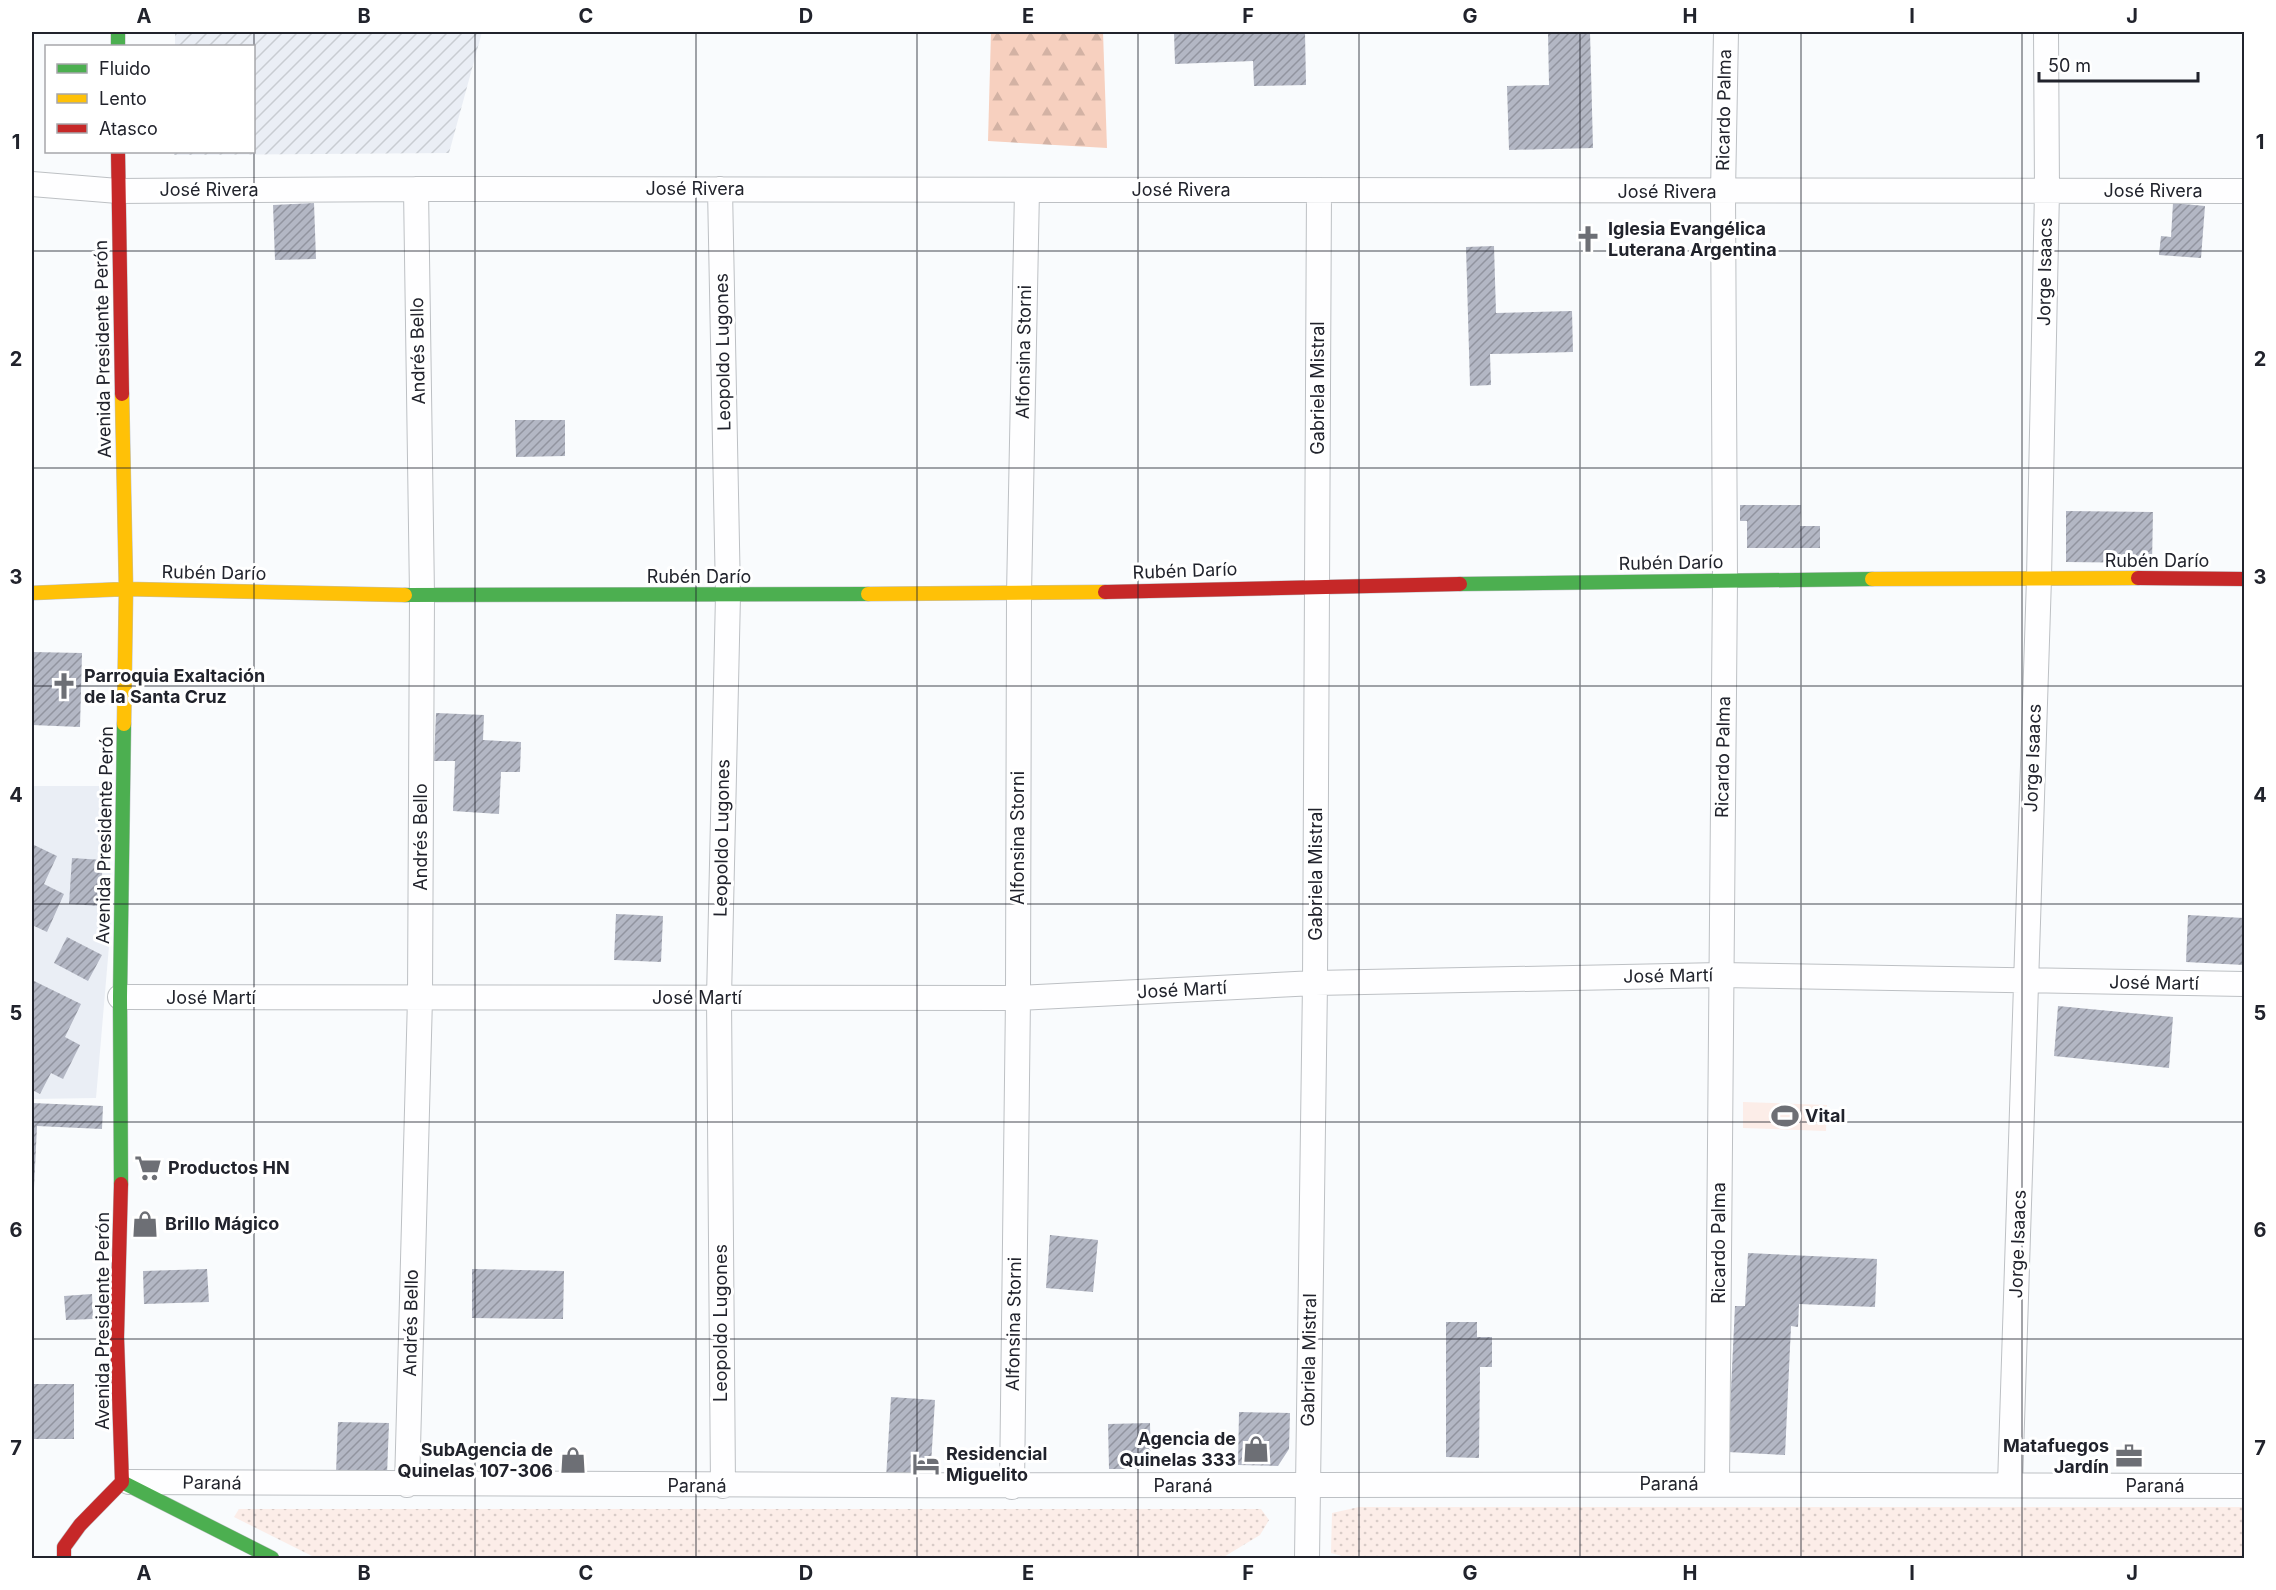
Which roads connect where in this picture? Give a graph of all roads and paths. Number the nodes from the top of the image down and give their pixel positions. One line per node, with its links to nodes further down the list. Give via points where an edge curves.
1 (1726, 32): 12 (street, Ricardo Palma)
2 (2046, 32): 10 (street, Jorge Isaacs)
3 (118, 153): 7 (main road, Avenida Presidente Perón)
4 (32, 184): 7 (street, José Rivera)
5 (416, 189): 6 (street, José Rivera); 7 (street, José Rivera); 20 (street, Andrés Bello)
6 (720, 189): 8 (street, José Rivera); 21 (street, Leopoldo Lugones)
7 (118, 190): 17 (main road, Avenida Presidente Perón)
8 (1028, 190): 9 (street, José Rivera); 19 (street, Alfonsina Storni)
9 (1319, 190): 12 (street, José Rivera); 16 (street, Gabriela Mistral)
10 (2047, 191): 11 (street, José Rivera); 12 (street, José Rivera); 13 (street, Jorge Isaacs)
11 (2244, 191)
12 (1723, 192): 15 (street, Ricardo Palma)
13 (2039, 578): 14 (main road, Rubén Darío); 15 (main road, Rubén Darío); 23 (street, Jorge Isaacs)
14 (2244, 579)
15 (1725, 580): 16 (main road, Rubén Darío); 22 (street, Ricardo Palma)
16 (1317, 586): 19 (main road, Rubén Darío); 24 (street, Gabriela Mistral)
17 (126, 589): 18 (main road, Rubén Darío); 20 (main road, Rubén Darío); 26 (main road, Avenida Presidente Perón)
18 (32, 593)
19 (1019, 594): 21 (main road, Rubén Darío); 29 (street, Alfonsina Storni)
20 (422, 595): 21 (main road, Rubén Darío); 27 (street, Andrés Bello)
21 (728, 595): 28 (street, Leopoldo Lugones)
22 (1721, 975): 23 (street, José Martí); 24 (street, José Martí); 31 (street, Ricardo Palma)
23 (2026, 980): 25 (street, José Martí); 34 (street, Jorge Isaacs)
24 (1315, 983): 29 (street, José Martí); 33 (street, Gabriela Mistral)
25 (2244, 984)
26 (120, 997): 27 (street, José Martí); 30 (main road, Avenida Presidente Perón, via 117,1337)
27 (420, 998): 28 (street, José Martí); 32 (street, Andrés Bello)
28 (718, 998): 29 (street, José Martí); 35 (street, Leopoldo Lugones)
29 (1018, 998): 37 (street, Alfonsina Storni)
30 (123, 1482): 32 (street, Paraná); 38 (main road, via 80,1525 64,1547); 39 (main road)
31 (1717, 1484): 33 (street, Paraná); 34 (street, Paraná)
32 (407, 1485): 35 (street, Paraná)
33 (1308, 1485): 37 (street, Paraná); 40 (street, Gabriela Mistral)
34 (2010, 1485): 36 (street, Paraná)
35 (723, 1486): 37 (street, Paraná)
36 (2244, 1486)
37 (1012, 1487)
38 (64, 1558)
39 (272, 1558)
40 (1307, 1558)

